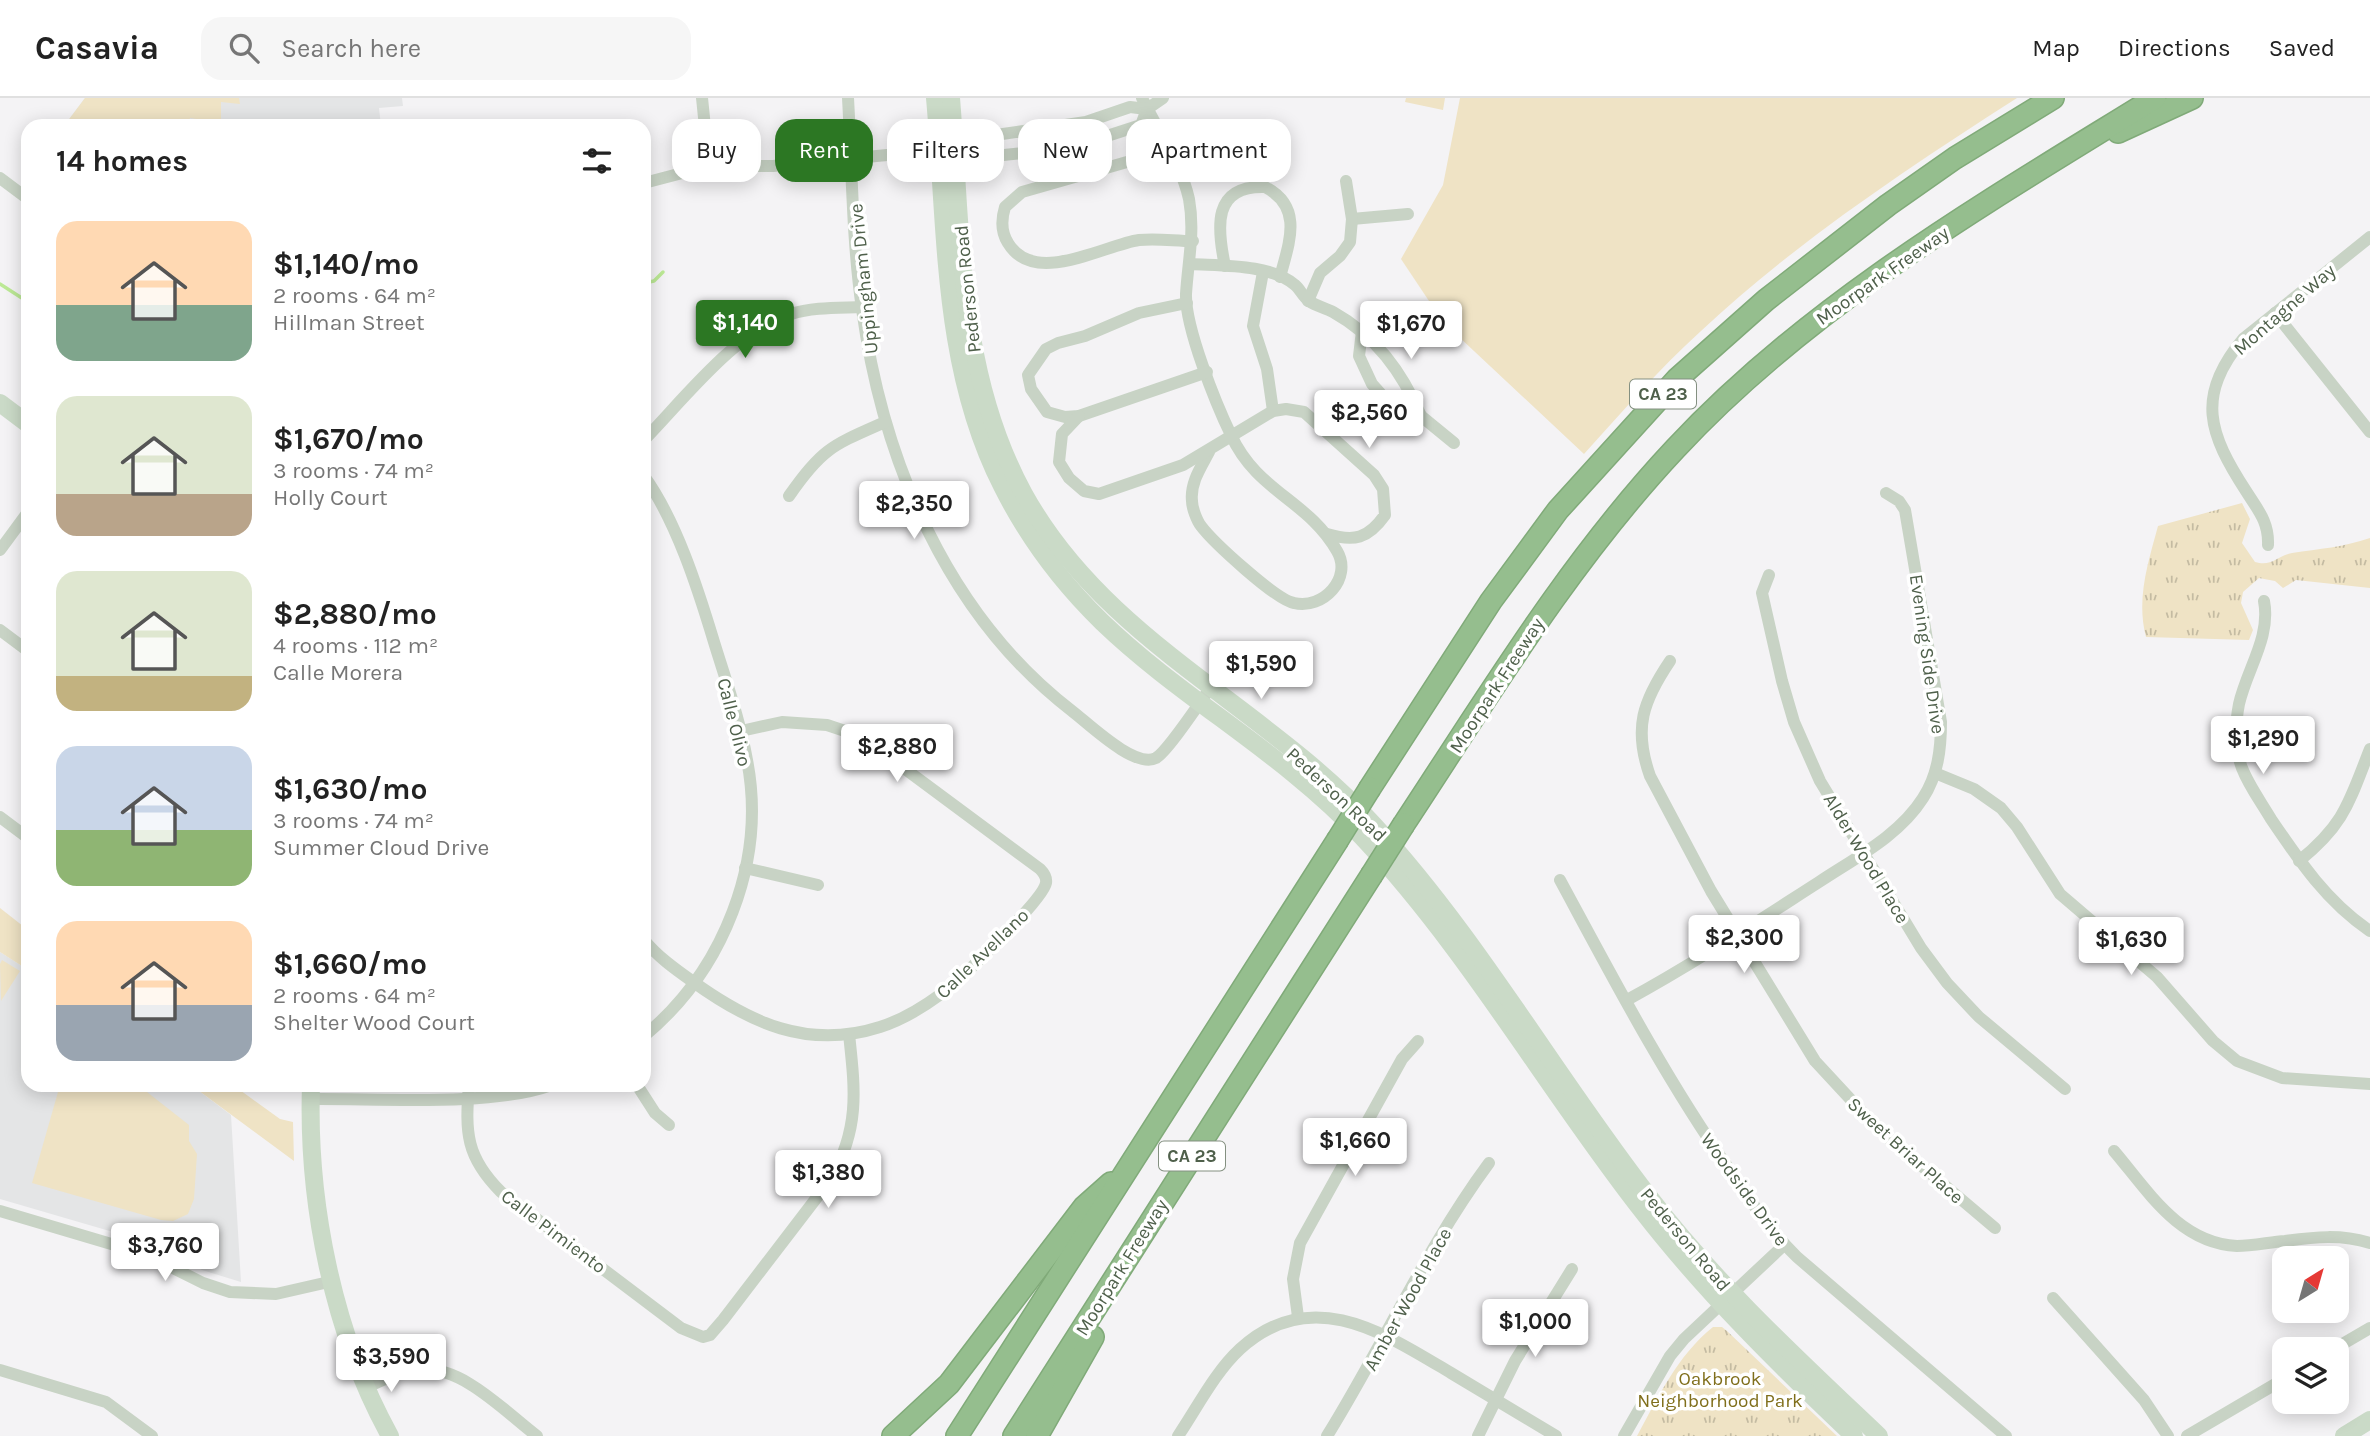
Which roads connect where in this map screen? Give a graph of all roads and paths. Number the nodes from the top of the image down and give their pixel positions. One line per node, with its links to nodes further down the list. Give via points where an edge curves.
1 (702, 98): 10 (street)
2 (848, 98): 11 (street, Uppingham Drive)
3 (935, 98): 12 (street, Pederson Road)
4 (951, 98): 13 (street, Pederson Road)
5 (1163, 98): 9 (street)
6 (2053, 98): 94 (highway, CA 23, bridge, via 1888,205 1766,300 1677,379 1558,510 1491,601)
7 (2155, 98): 16 (highway, Moorpark Freeway / CA 23)
8 (2192, 98): 16 (highway, via 2133,127)
9 (1144, 103): 14 (street); 15 (street, via 1086,122); 17 (street, via 1141,125 1070,148)
10 (704, 119)
11 (849, 119)
12 (940, 119)
13 (949, 119)
14 (1153, 119)
15 (1004, 136)
16 (2085, 141): 91 (highway, Moorpark Freeway / CA 23, bridge, via 1868,281 1731,393 1622,508 1559,590)
17 (1004, 155)
18 (1126, 162): 31 (street, via 1022,192 1005,207 1003,230 1011,248 1043,262 1078,260 1138,240)
19 (672, 176): 21 (street)
20 (0, 178): 27 (street)
21 (651, 181)
22 (1346, 181): 29 (street)
23 (853, 182): 38 (street, Uppingham Drive)
24 (949, 182): 66 (street, Pederson Road, via 957,353 973,416 1002,486 1025,527 1079,598 1127,644)
25 (958, 182): 66 (street, Pederson Road, via 971,345 988,411 1013,472 1051,536 1098,594)
26 (1184, 182): 31 (street)
27 (21, 194)
28 (1408, 214): 29 (street)
29 (1352, 219): 36 (street, via 1350,242 1320,273)
30 (2370, 237): 39 (street, Montagne Way)
31 (1193, 242): 32 (street)
32 (1191, 264): 33 (street); 37 (street)
33 (1225, 266): 34 (street); 35 (street, via 1219,238 1222,209 1244,188 1265,187 1286,203 1292,223)
34 (1263, 272): 35 (street); 43 (street, via 1253,326 1267,369)
35 (1280, 276): 36 (street)
36 (1308, 301): 40 (street)
37 (1187, 303): 41 (street); 44 (street, via 1139,313 1046,349 1028,375 1031,389 1047,412 1065,418)
38 (862, 307): 48 (street, Uppingham Drive); 50 (street, via 793,313 767,323 745,337)
39 (2275, 313): 46 (street); 59 (street, Montagne Way, via 2228,357 2216,382 2212,409 2222,454 2269,526)
40 (1362, 331): 45 (street, via 1396,368); 45 (street, via 1359,356 1372,384 1388,402)
41 (1207, 372): 44 (street); 51 (street)
42 (0, 403): 47 (street)
43 (1273, 411): 51 (street); 58 (street, via 1304,412 1374,475 1383,489 1385,516 1369,535 1346,539)
44 (1079, 416): 53 (street, via 1062,434 1059,462 1084,491 1099,494)
45 (1421, 416): 52 (street)
46 (2365, 416): 49 (street)
47 (21, 419)
48 (885, 422): 56 (street, via 831,446 809,466); 66 (street, Uppingham Drive, via 938,550 992,631 1045,689 1129,755 1142,760 1155,759 1166,749)
49 (2370, 432)
50 (651, 433)
51 (1231, 436): 53 (street); 58 (street, via 1258,478)
52 (1454, 443)
53 (1209, 452): 58 (street, via 1195,480 1192,501 1199,524 1273,593 1295,604 1325,598 1342,563)
54 (651, 486): 67 (street, Calle Olivo, via 699,597)
55 (1886, 493): 69 (street, Evening Side Drive, via 1899,500 1909,528 1941,722)
56 (789, 496)
57 (21, 522): 60 (street)
58 (1327, 534)
59 (2268, 545)
60 (0, 550)
61 (1769, 575): 72 (street, Alder Wood Place, via 1762,593 1794,722 1820,781)
62 (2264, 601): 73 (street, via 2267,620 2240,701 2236,747 2249,785)
63 (0, 630): 64 (street)
64 (21, 646)
65 (1670, 661): 78 (street, Sweet Briar Place, via 1645,704 1643,756 1711,891)
66 (1206, 694): 102 (street, Pederson Road, via 1321,795 1411,892 1641,1209)
67 (741, 731): 74 (street, Calle Olivo, via 750,796); 83 (street, Calle Avellano, via 782,722 827,724 848,732 1040,869 1046,880 1028,909 944,992 895,1022)
68 (2370, 749): 73 (street, via 2337,826)
69 (1935, 773): 72 (street, Evening Side Drive, via 1909,817); 85 (street, via 1974,789 2001,808 2060,894 2157,977 2213,1041 2237,1061 2281,1078)
70 (0, 817): 71 (street)
71 (21, 833)
72 (1865, 851): 78 (street, Evening Side Drive); 86 (street, Alder Wood Place, via 1947,984)
73 (2299, 861): 77 (street, via 2337,905)
74 (745, 868): 76 (street); 80 (street, Calle Olivo, via 726,930)
75 (1560, 880): 81 (street, Woodside Drive)
76 (818, 885)
77 (2370, 932)
78 (1739, 934): 81 (street, Evening Side Drive); 96 (street, Sweet Briar Place, via 1795,1031 1837,1088)
79 (651, 946): 80 (street, Calle Avellano)
80 (695, 983): 82 (street, Calle Olivo); 83 (street, Calle Avellano, via 750,1019 779,1029)
81 (1626, 1000): 98 (street, Woodside Drive, via 1694,1119)
82 (651, 1030)
83 (849, 1034): 88 (street, Calle Pimiento, via 856,1095 844,1155 831,1179 723,1320 703,1337 681,1328 484,1175 468,1141)
84 (1418, 1041): 103 (street, via 1402,1059 1300,1243 1293,1279)
85 (2370, 1084)
86 (2065, 1089)
87 (311, 1092): 100 (street, via 316,1184)
88 (468, 1092)
89 (642, 1092): 90 (street)
90 (669, 1125)
91 (1207, 1133): 117 (highway, Moorpark Freeway / CA 23); 118 (highway)
92 (2114, 1151): 97 (street, via 2171,1217 2201,1238 2241,1246 2323,1236)
93 (1489, 1163): 105 (street, Amber Wood Place, via 1418,1275)
94 (1131, 1165): 115 (highway, via 1084,1207 949,1384); 116 (highway, CA 23)
95 (0, 1211): 100 (street, via 145,1254 230,1292 276,1294)
96 (1995, 1228)
97 (2370, 1243)
98 (1784, 1245): 102 (street); 126 (street, Woodside Drive)
99 (1572, 1269): 110 (street)
100 (333, 1281): 109 (street)
101 (2053, 1298): 127 (street, via 2144,1400)
102 (1726, 1299): 123 (street, via 1670,1356); 124 (street, Pederson Road, via 1763,1350); 125 (street, Pederson Road)
103 (1298, 1317): 105 (street, via 1344,1321); 119 (street, via 1239,1350)
104 (2370, 1328): 106 (street)
105 (1387, 1335): 110 (street); 120 (street, Amber Wood Place)
106 (2349, 1340)
107 (0, 1370): 112 (street, via 106,1402)
108 (2272, 1386): 128 (street)
109 (367, 1387): 113 (street); 114 (street, via 420,1369 444,1372 460,1378)
110 (1496, 1400): 121 (street); 122 (street)
111 (2370, 1420): 129 (street)
112 (152, 1436)
113 (390, 1436)
114 (537, 1436)
115 (893, 1436)
116 (957, 1436)
117 (1014, 1436)
118 (1037, 1436)
119 (1178, 1436)
120 (1327, 1436)
121 (1478, 1436)
122 (1556, 1436)
123 (1624, 1436)
124 (1854, 1436)
125 (1879, 1436)
126 (2006, 1436)
127 (2168, 1436)
128 (2187, 1436)
129 (2344, 1436)

